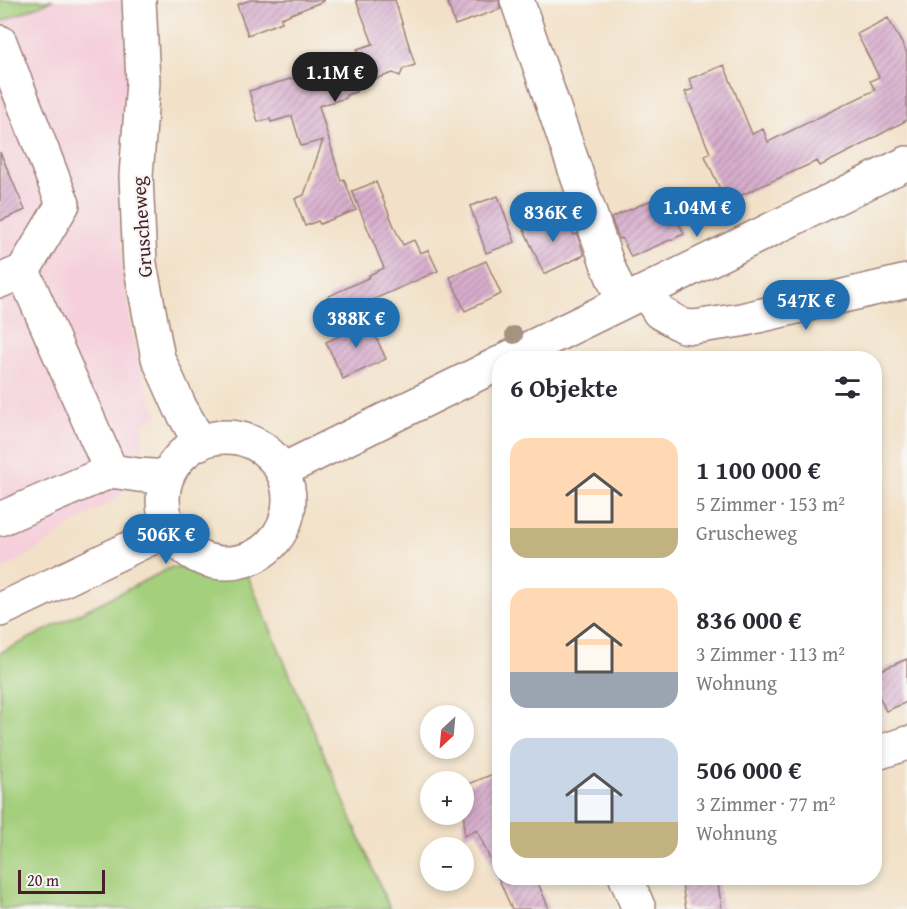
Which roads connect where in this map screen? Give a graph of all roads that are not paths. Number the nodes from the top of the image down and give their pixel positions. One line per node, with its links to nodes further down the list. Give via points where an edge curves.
1 (139, 0): 10 (street, Gruscheweg, via 143,82 136,176 140,264 158,358)
2 (517, 0): 7 (street, via 608,266 614,279)
3 (0, 42): 5 (street, via 63,204)
4 (907, 163): 7 (street)
5 (11, 276): 12 (street)
6 (907, 281): 7 (street, via 741,320 694,327 683,326)
7 (634, 297): 8 (street)
8 (523, 351)
9 (492, 367): 11 (street)
10 (200, 443): 11 (street, via 232,437 252,442 270,454); 13 (street, via 176,461)
11 (283, 470): 15 (street, via 290,507 276,541 262,554 226,564 208,562 191,553)
12 (111, 471): 13 (street); 14 (street)
13 (167, 477): 15 (street, via 162,500)
14 (0, 519)
15 (170, 529): 16 (street)
16 (0, 610)
17 (907, 743): 18 (street)
18 (882, 751)
19 (629, 885): 20 (street)
20 (639, 909)

